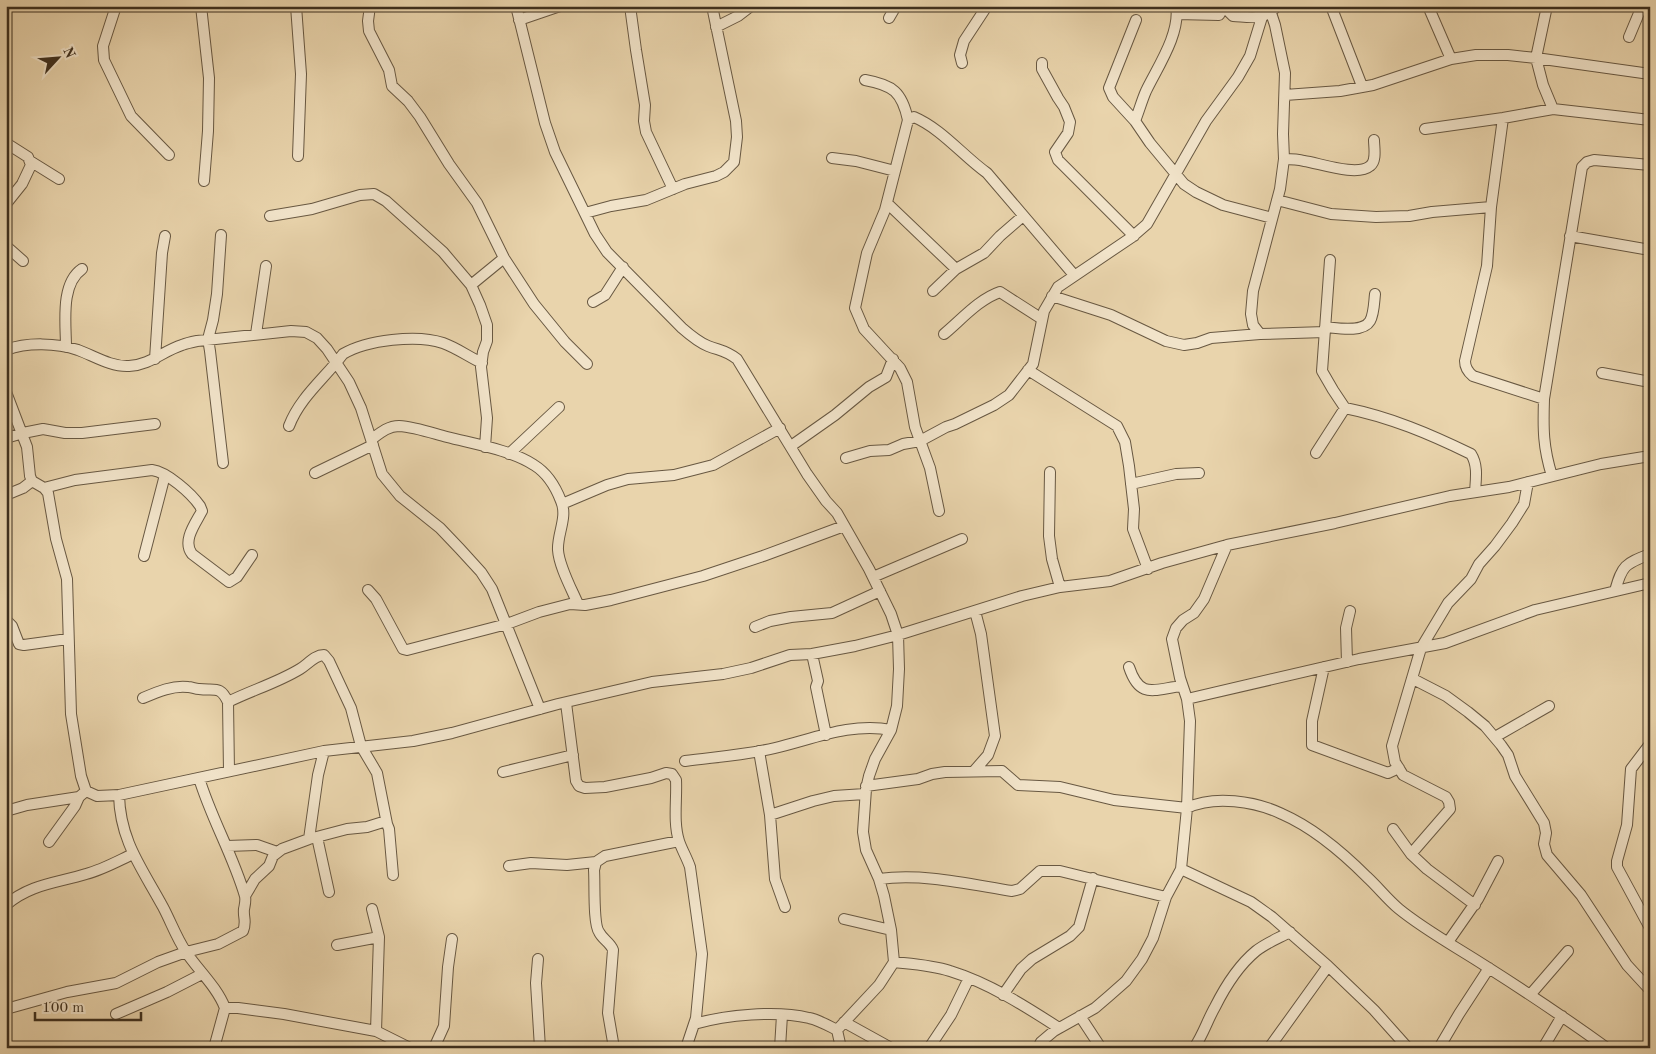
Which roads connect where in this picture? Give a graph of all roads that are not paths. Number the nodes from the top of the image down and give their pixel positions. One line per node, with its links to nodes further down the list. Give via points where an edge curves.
1 (116, 6): 40 (street, via 103,46 104,60 131,116)
2 (201, 6): 49 (street, via 209,78)
3 (296, 6): 41 (street, via 301,82)
4 (370, 6): 65 (street, via 369,32 389,70 392,86 420,117 477,203)
5 (516, 6): 20 (street)
6 (560, 6): 20 (street)
7 (712, 6): 22 (street)
8 (751, 6): 22 (street)
9 (896, 6): 19 (street)
10 (987, 6): 26 (street, via 964,41 960,55)
11 (1331, 6): 30 (street)
12 (1428, 6): 25 (street)
13 (1547, 6): 24 (street)
14 (1642, 6): 23 (street)
15 (634, 7): 50 (street, via 646,132)
16 (1224, 7): 17 (street, via 1219,15); 18 (street, via 1233,16)
17 (1177, 10): 35 (street, via 1166,54)
18 (1270, 12): 31 (street, via 1285,73); 47 (street, via 1238,77 1206,122)
19 (889, 18)
20 (519, 20): 55 (street, via 545,123 555,152)
21 (1136, 20): 35 (street, via 1109,88 1113,97)
22 (716, 27): 50 (street, via 736,121 734,162 716,176)
23 (1629, 37)
24 (1536, 58): 25 (street, via 1476,55); 28 (street); 32 (street)
25 (1451, 59): 30 (street)
26 (962, 63)
27 (1042, 63): 61 (street, via 1042,69 1070,122 1068,133 1055,152 1058,160)
28 (1650, 74)
29 (865, 80): 34 (street, via 892,88 904,103)
30 (1362, 86): 31 (street)
31 (1285, 95): 43 (street)
32 (1553, 109): 33 (street); 36 (street)
33 (1503, 118): 37 (street); 54 (street)
34 (908, 120): 46 (street); 57 (street, via 923,121 946,138 987,173)
35 (1135, 120): 47 (street)
36 (1650, 120)
37 (1425, 129)
38 (1374, 140): 43 (street, via 1374,161 1362,170)
39 (6, 143): 44 (street)
40 (170, 155)
41 (298, 156)
42 (832, 158): 46 (street)
43 (1284, 159): 51 (street)
44 (30, 161): 48 (street); 53 (street, via 22,184)
45 (1650, 165): 62 (street, via 1586,162 1582,167)
46 (895, 171): 52 (street)
47 (1176, 174): 58 (street, via 1196,192 1223,205); 61 (street, via 1147,224)
48 (59, 179)
49 (204, 181)
50 (673, 189): 55 (street, via 646,200)
51 (1277, 200): 54 (street, via 1331,214 1376,217); 58 (street)
52 (887, 203): 71 (street); 87 (street, via 867,253 855,308 864,329)
53 (6, 204)
54 (1491, 207): 97 (street, via 1487,266 1465,366 1474,376)
55 (585, 213): 69 (street, via 607,252)
56 (270, 216): 73 (street, via 374,194 429,238)
57 (1023, 216): 71 (street, via 984,253); 72 (street)
58 (1272, 218): 82 (street, via 1251,314 1253,325)
59 (221, 235): 83 (street, via 217,294)
60 (165, 236): 86 (street)
61 (1134, 236): 72 (street)
62 (1570, 236): 64 (street); 97 (street)
63 (6, 246): 67 (street)
64 (1650, 250)
65 (504, 258): 73 (street); 90 (street, via 534,304)
66 (1330, 260): 79 (street)
67 (23, 261)
68 (266, 266): 80 (street)
69 (623, 267): 77 (street, via 605,294); 102 (street, via 695,339 737,359)
70 (82, 269): 84 (street, via 68,292)
71 (956, 269): 74 (street)
72 (1074, 275): 76 (street)
73 (471, 285): 89 (street, via 487,324)
74 (933, 291)
75 (1376, 294): 79 (street, via 1367,326)
76 (1052, 296): 78 (street); 82 (street, via 1111,315 1166,341 1184,345 1211,338)
77 (593, 302)
78 (1042, 319): 81 (street, via 1000,292); 91 (street, via 1033,364)
79 (1325, 330): 82 (street); 99 (street, via 1322,371)
80 (256, 334): 83 (street); 88 (street, via 306,332 317,338)
81 (944, 334)
82 (1260, 334)
83 (208, 339): 86 (street, via 182,344); 113 (street)
84 (66, 347): 85 (street, via 37,345); 86 (street, via 115,366 138,365)
85 (6, 350)
86 (155, 358)
87 (893, 359): 93 (street); 94 (street)
88 (336, 363): 89 (street, via 344,354 366,345 414,339 444,343); 101 (street, via 308,394); 106 (street, via 361,408)
89 (482, 364): 108 (street, via 487,418)
90 (587, 364)
91 (1028, 370): 105 (street, via 1009,396); 121 (street, via 1117,426 1125,442)
92 (1602, 373): 95 (street)
93 (886, 377): 94 (street); 107 (street)
94 (907, 382): 105 (street)
95 (1650, 382)
96 (6, 392): 103 (street)
97 (1544, 399): 118 (street, via 1543,436)
98 (559, 407): 110 (street)
99 (1346, 408): 109 (street); 123 (street, via 1406,424 1471,454 1476,467)
100 (156, 424): 103 (street, via 82,433 43,429)
101 (289, 426)
102 (780, 428): 107 (street); 125 (street, via 713,465 674,475 628,479)
103 (22, 433): 104 (street); 119 (street)
104 (6, 438)
105 (920, 441): 112 (street); 126 (street, via 930,468)
106 (372, 442): 108 (street, via 387,429 398,426); 115 (street); 144 (street, via 382,474 481,572)
107 (791, 446): 127 (street)
108 (485, 447): 110 (street)
109 (1316, 453)
110 (509, 454): 125 (street, via 536,466 548,477)
111 (1649, 454): 118 (street)
112 (846, 458)
113 (223, 463)
114 (1050, 472): 136 (street, via 1049,536)
115 (315, 473)
116 (1199, 473): 121 (street, via 1176,474)
117 (165, 475): 122 (street, via 152,470 75,480); 131 (street, via 196,500 202,511 187,543 192,554 228,582 237,577); 132 (street)
118 (1552, 476): 120 (street)
119 (32, 481): 122 (street); 124 (street)
120 (1528, 482): 123 (street); 148 (street, via 1524,504 1471,579 1448,603)
121 (1131, 484): 133 (street, via 1133,529)
122 (44, 488): 147 (street, via 51,502 56,539 67,579)
123 (1475, 492): 129 (street)
124 (6, 495)
125 (562, 504): 140 (street, via 564,516 558,549)
126 (939, 511)
127 (844, 526): 134 (street); 140 (street, via 703,576 611,600)
128 (962, 539): 134 (street)
129 (1228, 545): 133 (street); 154 (street, via 1204,599 1194,613 1176,628 1172,639)
130 (1650, 554): 139 (street, via 1629,562 1620,572)
131 (252, 555)
132 (144, 556)
133 (1148, 569): 136 (street, via 1110,581)
134 (873, 577): 138 (street)
135 (1650, 583): 139 (street)
136 (1060, 587): 141 (street)
137 (368, 590): 144 (street, via 402,648 407,650)
138 (880, 591): 145 (street, via 832,614 784,618); 146 (street)
139 (1615, 591): 148 (street, via 1535,610 1445,643)
140 (578, 604): 144 (street, via 539,612)
141 (975, 611): 146 (street); 169 (street, via 994,722 994,736)
142 (1350, 611): 150 (street, via 1346,628)
143 (6, 620): 147 (street, via 20,644)
144 (507, 624): 160 (street)
145 (755, 627)
146 (898, 635): 149 (street); 161 (street, via 897,706)
147 (68, 639): 178 (street, via 71,714)
148 (1422, 648): 150 (street); 153 (street)
149 (812, 654): 158 (street, via 790,655 723,674 652,682); 162 (street)
150 (1347, 662): 152 (street)
151 (1129, 667): 154 (street, via 1134,681 1141,688 1152,691)
152 (1324, 667): 156 (street); 171 (street, via 1312,721 1312,745 1388,773)
153 (1413, 678): 163 (street, via 1446,696); 171 (street, via 1392,746)
154 (1182, 686): 156 (street)
155 (142, 698): 157 (street, via 166,689 187,686 220,690)
156 (1187, 699): 180 (street, via 1190,721)
157 (228, 702): 165 (street, via 270,685 324,655 351,708); 172 (street)
158 (566, 703): 160 (street); 168 (street)
159 (1549, 706): 163 (street)
160 (540, 709): 165 (street, via 452,733)
161 (891, 730): 162 (street, via 860,727); 177 (street, via 875,759)
162 (826, 735): 167 (street)
163 (1495, 737): 222 (street, via 1544,824 1547,855 1581,894 1626,965)
164 (1650, 744): 207 (street, via 1631,769 1627,825 1617,866)
165 (361, 746): 166 (street); 183 (street, via 377,773)
166 (324, 751): 172 (street); 185 (street, via 318,775)
167 (759, 751): 170 (street); 182 (street)
168 (572, 755): 175 (street); 186 (street, via 576,781 585,788 672,774 676,780)
169 (988, 755): 173 (street); 174 (street)
170 (685, 761)
171 (1399, 768): 191 (street, via 1403,774 1446,797 1450,809)
172 (229, 771): 176 (street)
173 (974, 771): 174 (street); 177 (street, via 932,774)
174 (994, 771): 180 (street, via 1002,771 1018,785 1060,787 1114,800)
175 (503, 772)
176 (199, 778): 179 (street); 188 (street)
177 (866, 790): 182 (street, via 813,801); 198 (street, via 863,832 866,850)
178 (82, 794): 179 (street); 181 (street); 187 (street)
179 (119, 795): 190 (street, via 120,814)
180 (1187, 808): 195 (street); 212 (street, via 1230,800 1280,813 1306,826 1347,859 1399,909)
181 (6, 811)
182 (770, 816): 204 (street, via 775,879)
183 (387, 824): 185 (street, via 383,822); 196 (street)
184 (1393, 829): 191 (street)
185 (313, 838): 189 (street); 199 (street)
186 (679, 841): 193 (street, via 606,856); 231 (street, via 690,867 702,954)
187 (50, 842)
188 (227, 846): 189 (street, via 257,845); 200 (street)
189 (277, 852): 200 (street)
190 (133, 854): 202 (street, via 88,874 28,890); 215 (street)
191 (1411, 854): 203 (street)
192 (1498, 861): 203 (street)
193 (596, 862): 194 (street); 239 (street, via 596,922 599,933 613,950 608,1013)
194 (509, 866)
195 (1181, 869): 201 (street); 209 (street, via 1251,902)
196 (393, 874)
197 (1093, 878): 198 (street, via 1060,871 1040,871 1020,889 1012,891 898,876); 201 (street); 223 (street, via 1079,928 1032,959)
198 (879, 879): 208 (street)
199 (329, 892)
200 (245, 896): 215 (street, via 244,931 218,944)
201 (1166, 897): 229 (street, via 1153,938 1142,959 1126,981 1095,1008)
202 (6, 905)
203 (1475, 905): 212 (street)
204 (786, 907)
205 (372, 908): 210 (street)
206 (844, 919): 208 (street)
207 (1650, 928)
208 (891, 930): 217 (street)
209 (1290, 932): 218 (street); 247 (street, via 1268,943 1234,976)
210 (379, 937): 213 (street); 234 (street)
211 (452, 939): 237 (street, via 444,1026)
212 (1448, 942): 219 (street)
213 (337, 945)
214 (1568, 951): 224 (street)
215 (186, 952): 220 (street); 226 (street, via 116,983 67,992)
216 (538, 959): 238 (street, via 536,983)
217 (894, 962): 221 (street, via 924,965); 232 (street, via 880,985)
218 (1328, 966): 248 (street); 249 (street)
219 (1489, 968): 224 (street); 250 (street)
220 (202, 974): 225 (street, via 216,990); 227 (street)
221 (969, 978): 223 (street); 244 (street, via 955,1009)
222 (1650, 990)
223 (1003, 995): 233 (street)
224 (1530, 995): 230 (street)
225 (225, 1008): 234 (street, via 284,1014); 235 (street)
226 (6, 1009)
227 (116, 1014)
228 (782, 1015): 231 (street, via 733,1016); 232 (street); 241 (street)
229 (1080, 1016): 233 (street); 246 (street)
230 (1562, 1016): 251 (street); 252 (street)
231 (694, 1024): 240 (street)
232 (841, 1026): 242 (street); 243 (street)
233 (1059, 1028): 245 (street)
234 (376, 1032): 236 (street)
235 (214, 1048)
236 (410, 1048)
237 (434, 1048)
238 (540, 1048)
239 (614, 1048)
240 (686, 1048)
241 (780, 1048)
242 (841, 1048)
243 (891, 1048)
244 (929, 1048)
245 (1038, 1048)
246 (1101, 1048)
247 (1194, 1048)
248 (1269, 1048)
249 (1408, 1048)
250 (1439, 1048)
251 (1543, 1048)
252 (1607, 1048)

